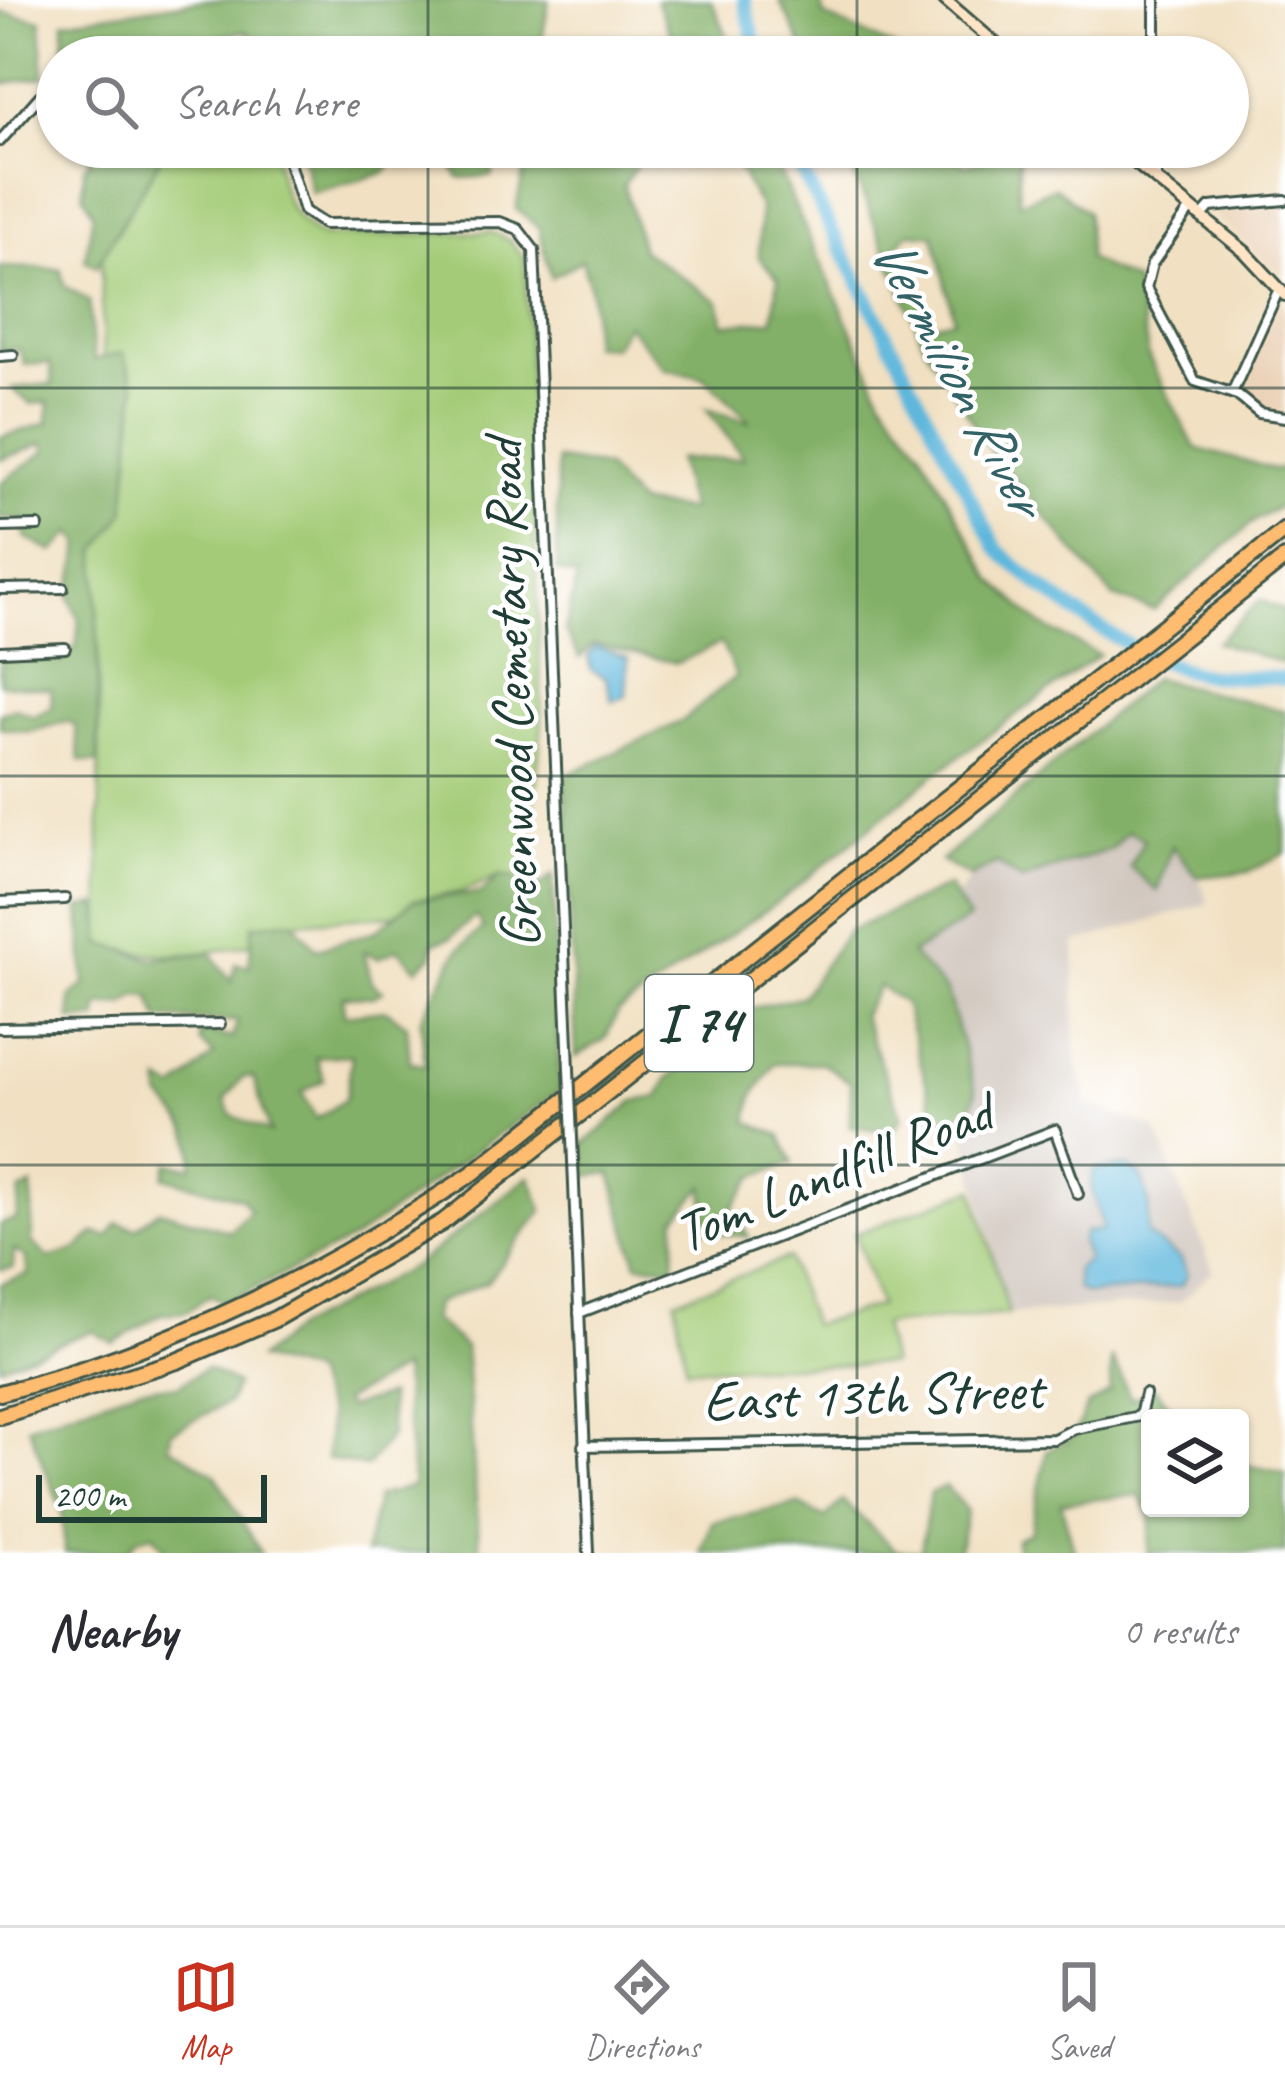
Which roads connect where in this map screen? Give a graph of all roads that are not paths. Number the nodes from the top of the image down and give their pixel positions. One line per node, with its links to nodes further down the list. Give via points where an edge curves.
1 (945, 0): 3 (street)
2 (1155, 0): 4 (street)
3 (987, 36)
4 (1155, 36)
5 (36, 101): 6 (street)
6 (0, 141)
7 (291, 168): 33 (street, Greenwood Cemetary Road, bridge, via 304,211 324,224 500,222 518,229 534,250)
8 (1141, 168): 10 (street)
9 (1156, 168): 10 (street)
10 (1156, 181): 12 (street)
11 (1285, 200): 12 (street)
12 (1196, 213): 13 (street); 16 (street, via 1152,264 1146,288 1195,381)
13 (1282, 292): 16 (street)
14 (14, 355): 15 (street)
15 (0, 356)
16 (1232, 393): 17 (street, via 1259,413)
17 (1285, 417)
18 (38, 526): 20 (street)
19 (1285, 526): 34 (highway, I 74, via 473,1173 250,1306 146,1349)
20 (0, 527)
21 (1285, 558): 23 (highway, I 74)
22 (1285, 571): 23 (highway)
23 (1259, 584): 36 (highway, I 74, via 443,1222 275,1318 177,1361)
24 (63, 588): 25 (street)
25 (0, 589)
26 (65, 648): 27 (street)
27 (0, 651)
28 (65, 898): 29 (street)
29 (0, 902)
30 (220, 1024): 31 (street)
31 (0, 1028)
32 (1078, 1194): 33 (street, Tom Landfill Road, via 1055,1130)
33 (578, 1313): 37 (street, Greenwood Cemetary Road)
34 (0, 1393)
35 (1144, 1394): 37 (street, East 13th Street, via 1140,1416 1054,1439)
36 (0, 1416)
37 (583, 1446): 38 (street, Greenwood Cemetary Road)
38 (589, 1553)

